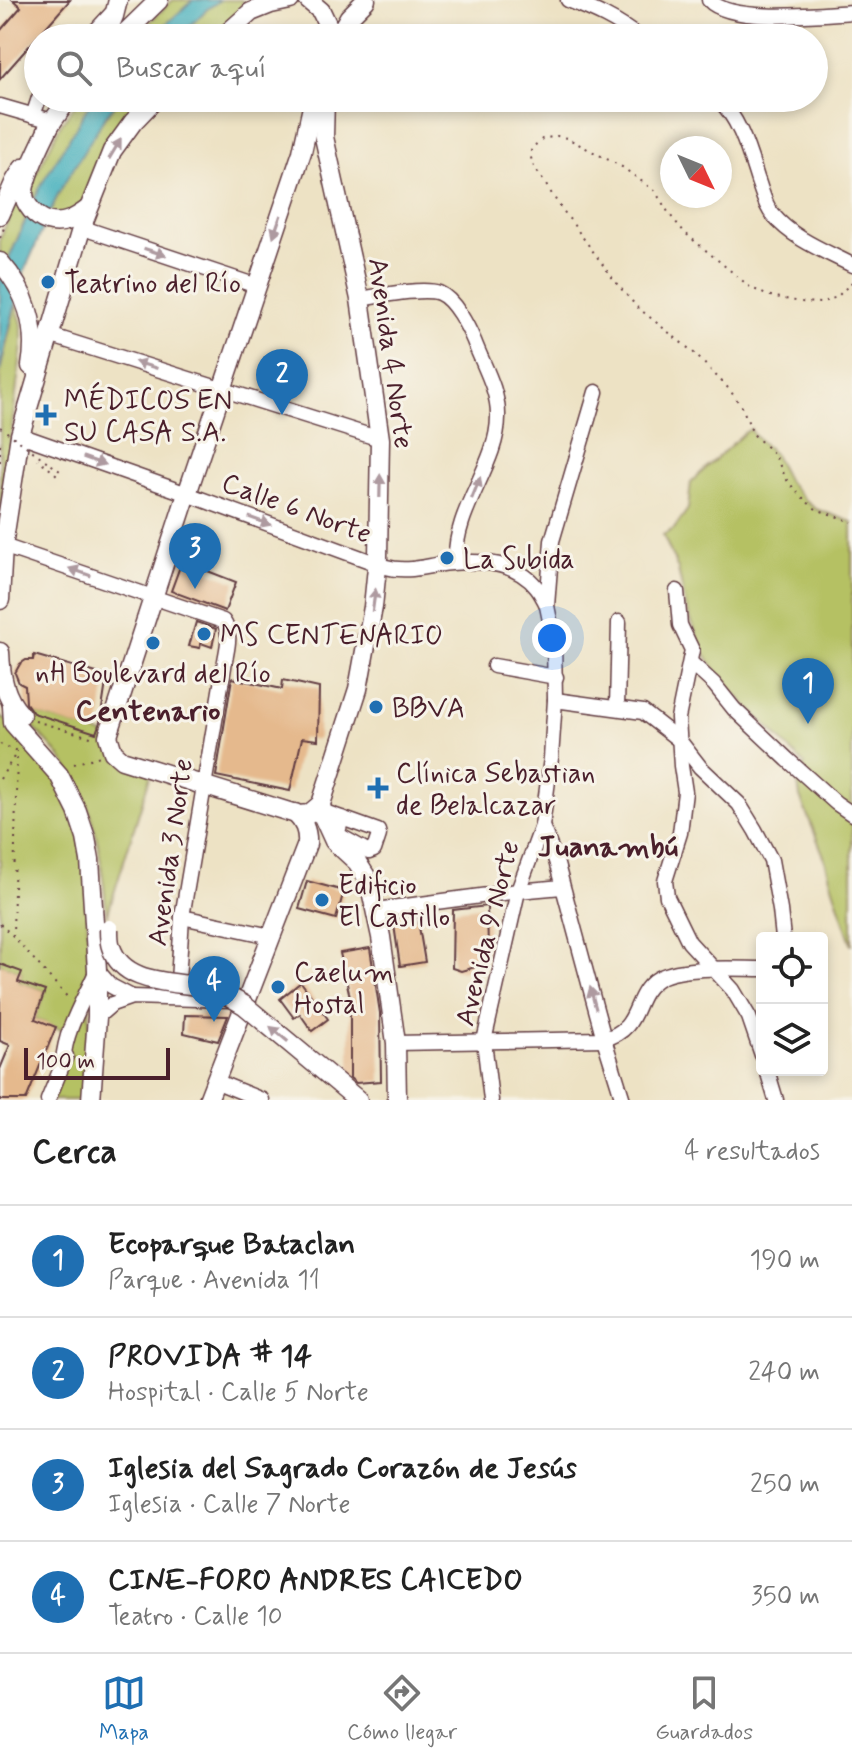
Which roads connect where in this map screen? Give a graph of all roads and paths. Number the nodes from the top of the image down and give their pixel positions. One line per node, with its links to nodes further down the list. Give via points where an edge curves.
1 (143, 0): 13 (street)
2 (159, 0): 13 (main road)
3 (290, 0): 10 (main road)
4 (308, 0): 17 (main road)
5 (349, 0): 18 (main road)
6 (366, 0): 19 (main road)
7 (568, 0): 20 (street)
8 (709, 0): 11 (street, via 739,14)
9 (117, 4): 14 (street); 15 (main road)
10 (251, 4): 16 (main road)
11 (805, 7): 12 (street)
12 (852, 12)
13 (135, 23)
14 (101, 24)
15 (109, 24)
16 (234, 24)
17 (326, 24)
18 (335, 24)
19 (342, 24)
20 (621, 24)
21 (0, 106): 28 (street)
22 (34, 112): 28 (street)
23 (59, 112): 29 (main road)
24 (143, 112): 34 (main road, one-way to 24, via 112,151)
25 (311, 112): 30 (main road)
26 (324, 112): 31 (main road, Avenida 4 Norte)
27 (729, 112): 36 (street, via 771,214 805,241)
28 (33, 116): 29 (street)
29 (52, 121): 32 (main road); 33 (main road); 34 (main road, via 24,191 30,209 45,220)
30 (302, 152): 31 (main road, via 315,145); 38 (main road, one-way to 38)
31 (328, 152): 39 (main road, Avenida 4 Norte)
32 (0, 198)
33 (0, 215)
34 (83, 216): 38 (street, one-way to 38, via 92,231); 40 (main road)
35 (0, 262): 44 (main road, via 25,299 32,325 34,351)
36 (852, 265)
37 (852, 282): 50 (path, via 837,297 820,303 766,295 685,233 655,191 622,167 567,138 542,139 532,148 541,179 637,307 729,389 753,434 774,454 788,482 807,502)
38 (257, 286): 41 (main road)
39 (360, 299): 45 (main road, Avenida 4 Norte); 52 (street, one-way to 39, via 459,532 493,445 496,399 468,327 441,293)
40 (49, 335): 41 (street, one-way to 40); 44 (main road)
41 (223, 388): 45 (street); 49 (main road)
42 (596, 392): 57 (street, Avenida 9 Norte, via 552,541)
43 (0, 427): 47 (path, bridge, via 60,471 57,475)
44 (20, 435): 49 (street, Calle 6 Norte, one-way to 49); 51 (main road)
45 (380, 439): 53 (main road, Avenida 4 Norte, one-way to 45)
46 (0, 444): 48 (path)
47 (38, 459)
48 (0, 463)
49 (187, 494): 53 (street, Calle 6 Norte, one-way to 53); 55 (main road)
50 (852, 522)
51 (3, 546): 55 (street, one-way to 51); 56 (main road)
52 (456, 562): 53 (street, Calle 6 Norte, via 410,569); 57 (street, Calle 6 Norte, via 512,569 537,588)
53 (378, 564): 72 (main road, Avenida 4 Norte, one-way to 53, via 358,689)
54 (677, 591): 60 (street)
55 (154, 597): 68 (main road); 71 (street, Avenida 3 Norte, via 228,627)
56 (0, 600)
57 (547, 606): 62 (street, Avenida 9 Norte)
58 (619, 622): 64 (street)
59 (0, 652): 65 (main road)
60 (691, 663): 67 (street, via 678,718); 74 (street, via 788,760)
61 (494, 666): 62 (street)
62 (556, 677): 63 (street, Avenida 9 Norte)
63 (555, 700): 64 (street); 76 (street, Avenida 9 Norte)
64 (617, 707): 67 (street, via 643,712)
65 (8, 715): 77 (main road, via 68,768); 81 (main road, via 69,793 86,838)
66 (34, 721): 68 (path)
67 (679, 740): 86 (street, via 739,804 755,830 771,860); 89 (street, via 685,792 680,833 665,881 667,897 689,942)
68 (110, 744): 69 (path); 71 (main road, via 122,760)
69 (74, 764)
70 (0, 779): 87 (path, via 17,751)
71 (204, 786): 73 (main road); 84 (street, Avenida 3 Norte)
72 (321, 808): 73 (main road); 75 (street); 79 (main road, via 325,823)
73 (295, 813): 78 (main road, via 304,824)
74 (852, 814)
75 (342, 818): 79 (street, via 338,834); 79 (street, via 379,833 372,852)
76 (542, 826): 80 (street); 82 (street, Avenida 9 Norte)
77 (96, 833): 81 (main road); 92 (main road, bridge, via 111,949 122,965)
78 (307, 844): 79 (main road, via 323,838); 88 (main road)
79 (345, 846): 83 (main road, via 369,881)
80 (562, 887): 82 (street); 98 (street, one-way to 80)
81 (93, 889): 91 (main road)
82 (518, 891): 83 (street); 99 (street, Avenida 9 Norte)
83 (376, 910): 100 (main road)
84 (182, 917): 88 (street); 92 (street, Avenida 3 Norte)
85 (0, 924): 87 (path)
86 (782, 932)
87 (13, 936): 95 (path)
88 (271, 936): 94 (main road)
89 (713, 969): 90 (street); 97 (street, via 733,990); 98 (street, via 657,978 627,1027)
90 (756, 969)
91 (97, 970): 93 (street, via 111,986); 95 (street); 96 (main road)
92 (178, 991): 93 (street); 94 (street); 107 (main road, one-way to 92, bridge, via 244,1005 221,992)
93 (132, 997): 96 (street)
94 (240, 1002): 102 (main road)
95 (80, 1005): 103 (street)
96 (97, 1017): 104 (main road)
97 (756, 1037)
98 (604, 1039): 99 (street); 110 (street)
99 (484, 1041): 100 (street); 109 (street, Avenida 9 Norte)
100 (396, 1043): 108 (main road)
101 (769, 1076): 111 (street)
102 (215, 1081): 105 (main road); 106 (street)
103 (48, 1100)
104 (91, 1100)
105 (208, 1100)
106 (262, 1100)
107 (358, 1100)
108 (397, 1100)
109 (491, 1100)
110 (623, 1100)
111 (776, 1100)

